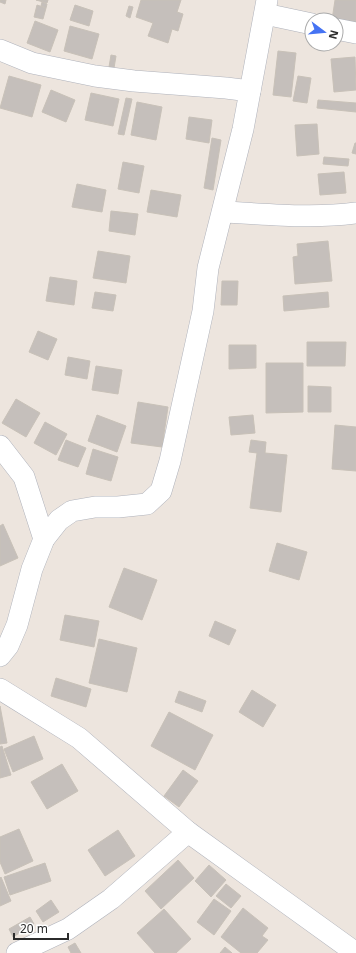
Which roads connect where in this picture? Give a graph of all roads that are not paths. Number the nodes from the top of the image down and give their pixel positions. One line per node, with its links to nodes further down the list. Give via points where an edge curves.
1 (266, 7): 2 (street); 6 (street)
2 (304, 21)
3 (344, 30): 4 (street)
4 (356, 33)
5 (0, 50): 6 (street, via 32,63 94,76)
6 (250, 92): 7 (street)
7 (223, 212): 8 (street, via 288,216 337,216); 10 (street, via 208,268 203,311 161,491 148,504 72,510 59,520)
8 (356, 213)
9 (0, 446): 10 (street, via 24,477)
10 (44, 539): 11 (street, via 32,569 18,625)
11 (0, 656)
12 (0, 689): 13 (street, via 79,738)
13 (188, 832): 14 (street, via 111,899 68,929); 15 (street)
14 (17, 953)
15 (356, 953)

